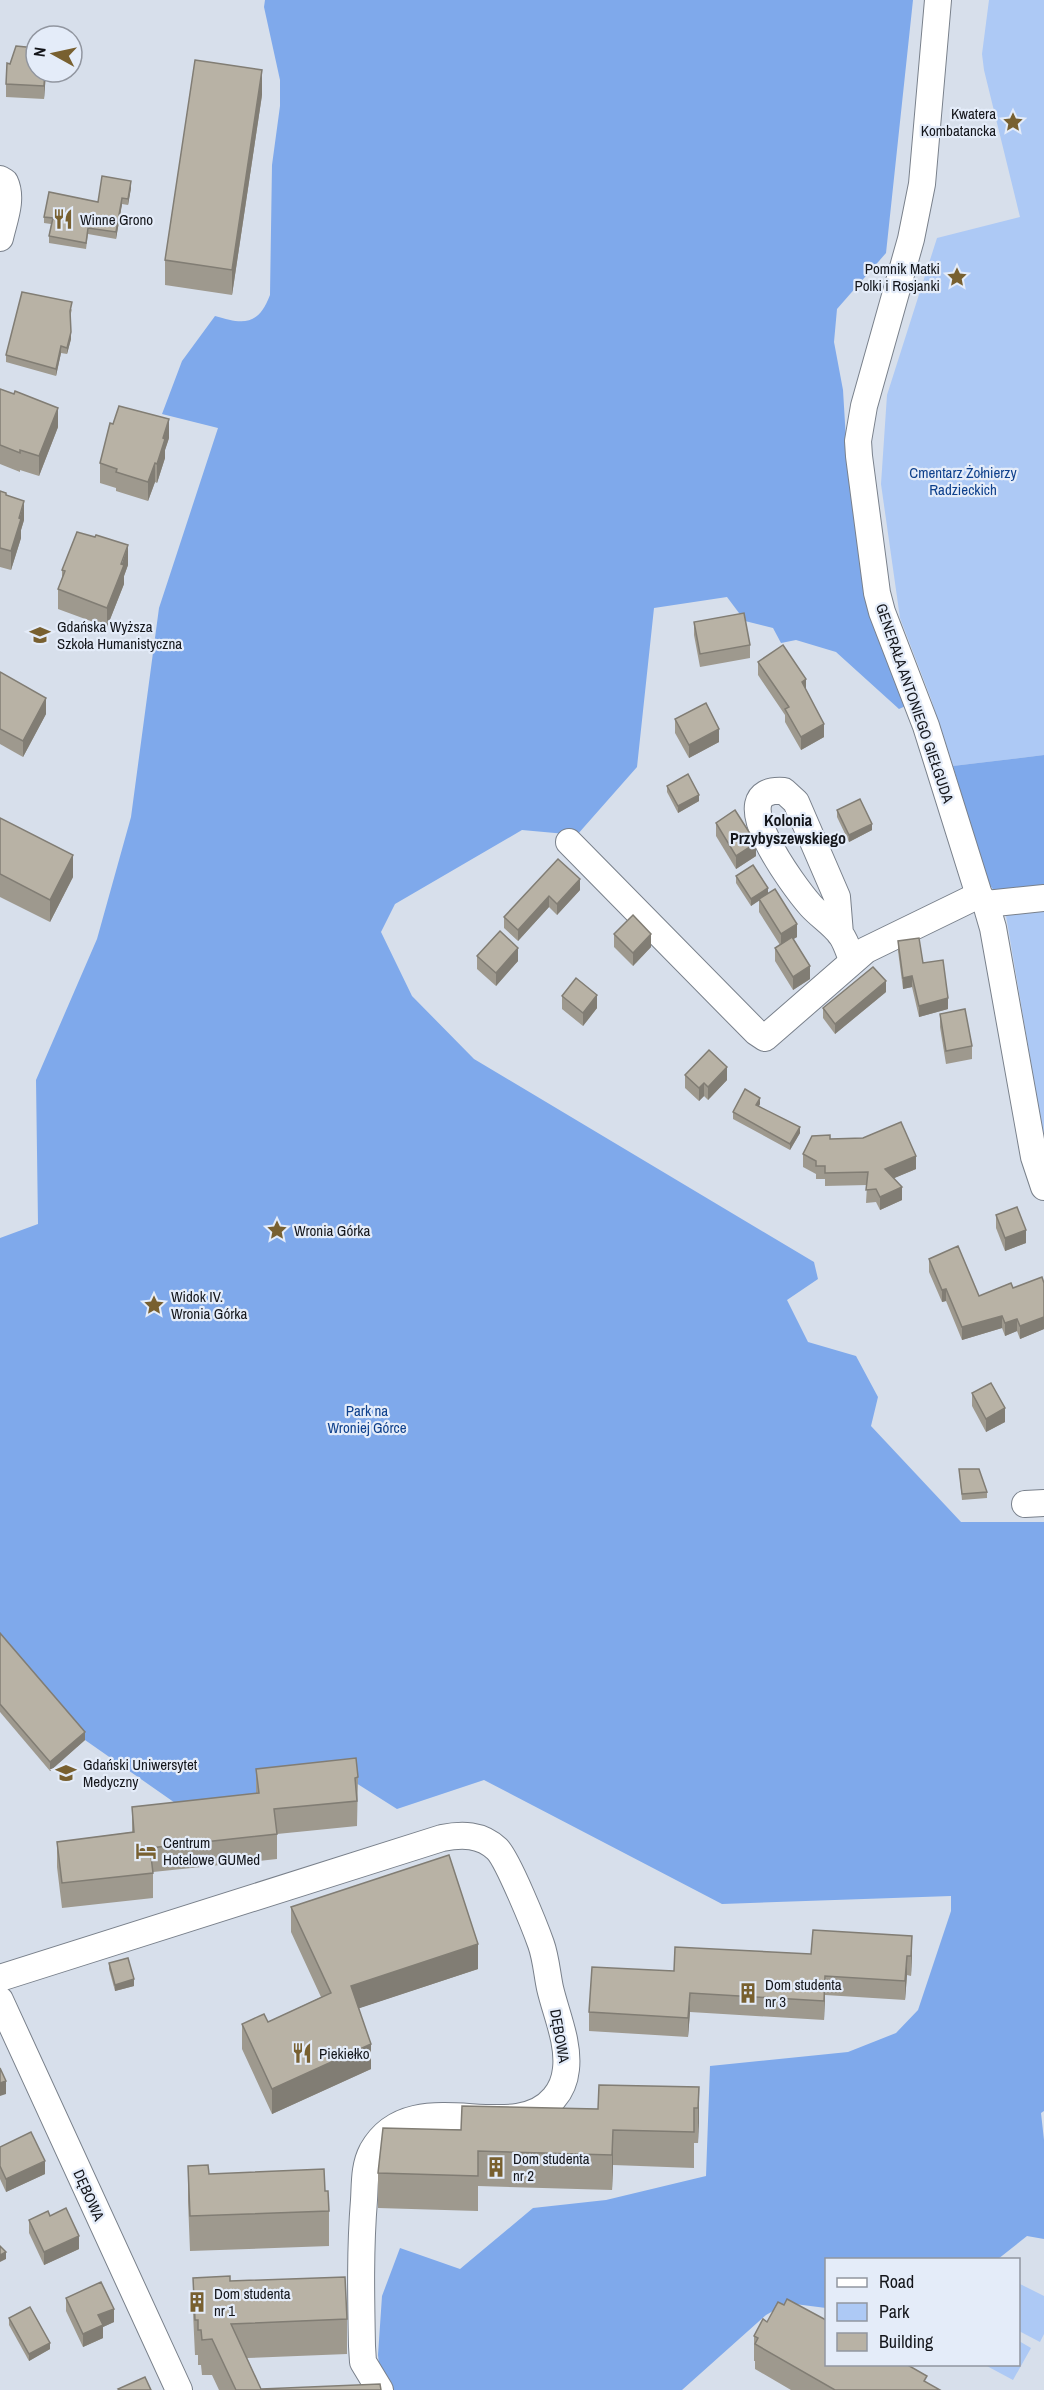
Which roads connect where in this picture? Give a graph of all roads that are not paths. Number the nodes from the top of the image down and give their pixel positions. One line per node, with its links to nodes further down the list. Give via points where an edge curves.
1 (938, 0): 6 (street, GENERAŁA ANTONIEGO GIEŁGUDA, via 922,184 858,441 882,612 926,726)
2 (0, 179): 3 (street, via 9,190)
3 (0, 238)
4 (569, 842): 8 (street, via 765,1038)
5 (1044, 898): 6 (street)
6 (982, 899): 8 (street, via 866,950); 9 (street, GENERAŁA ANTONIEGO GIEŁGUDA, via 993,928 1034,1157)
7 (840, 934): 7 (street, via 837,897 796,802 784,792 768,793 761,798 756,814 764,834 810,905); 8 (street)
8 (852, 960)
9 (1044, 1187)
10 (0, 1978): 13 (street, DĘBOWA, via 442,1838 477,1837 498,1850 541,1943 566,2069 553,2099 526,2115 434,2116 412,2120 395,2127 373,2148 366,2168 361,2234 362,2346 363,2362)
11 (0, 2000): 12 (street, DĘBOWA)
12 (179, 2390)
13 (380, 2390)

